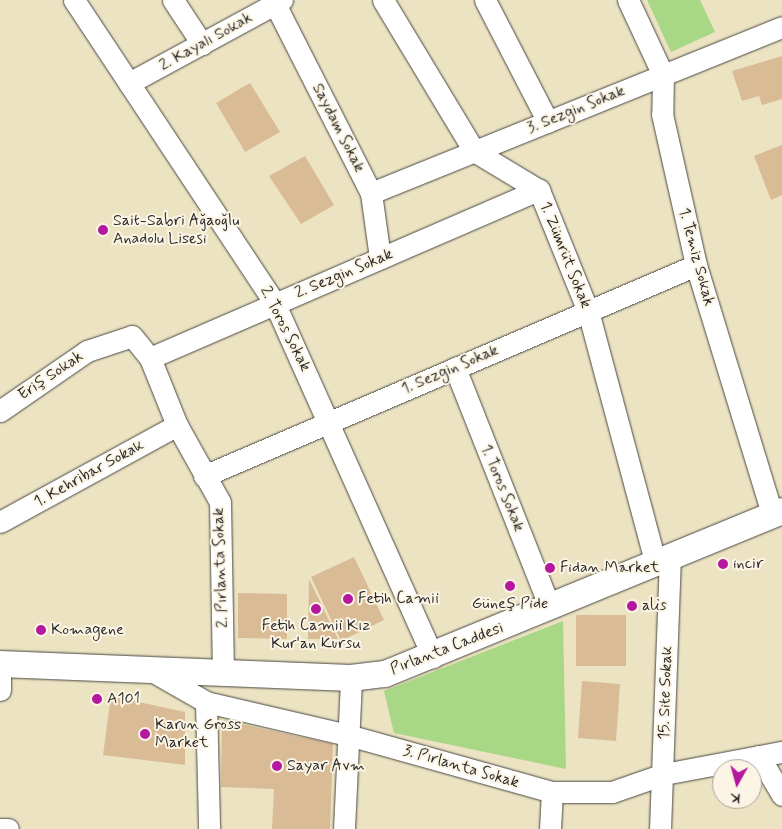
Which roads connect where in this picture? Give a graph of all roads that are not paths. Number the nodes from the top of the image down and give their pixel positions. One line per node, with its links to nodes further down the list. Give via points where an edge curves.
1 (74, 0): 10 (street, 2. Toros Sokak)
2 (173, 0): 8 (street)
3 (383, 0): 12 (street, 1. Zümrüt Sokak)
4 (485, 0): 11 (street)
5 (628, 0): 9 (street, 1. Temiz Sokak)
6 (279, 2): 8 (street, 2. Kayalı Sokak); 14 (street, Saydam Sokak)
7 (782, 27): 9 (street, 3. Sezgin Sokak)
8 (202, 44): 10 (street, 2. Kayalı Sokak)
9 (663, 75): 11 (street, 3. Sezgin Sokak); 16 (street, 1. Temiz Sokak, via 662,114)
10 (129, 83): 17 (street, 2. Toros Sokak)
11 (548, 122): 12 (street, 3. Sezgin Sokak)
12 (474, 152): 13 (street, 1. Zümrüt Sokak); 14 (street, 3. Sezgin Sokak)
13 (539, 190): 15 (street, 2. Sezgin Sokak); 18 (street, 1. Zümrüt Sokak)
14 (370, 193): 15 (street, Saydam Sokak)
15 (380, 258): 17 (street, 2. Sezgin Sokak)
16 (696, 265): 18 (street, 1. Sezgin Sokak); 26 (street, 1. Temiz Sokak)
17 (276, 304): 20 (street, 2. Sezgin Sokak); 23 (street, 2. Toros Sokak)
18 (588, 311): 21 (street, 1. Sezgin Sokak); 28 (street, 1. Zümrüt Sokak)
19 (132, 336): 20 (street, 2. Pırlanta Sokak); 22 (street, Eriş Sokak, via 87,351)
20 (150, 358): 24 (street, 2. Pırlanta Sokak)
21 (455, 368): 23 (street, 1. Sezgin Sokak); 29 (street, 1. Toros Sokak)
22 (0, 411)
23 (330, 422): 25 (street, 1. Sezgin Sokak); 30 (street, 2. Toros Sokak)
24 (177, 425): 25 (street, 2. Pırlanta Sokak); 27 (street, 1. Kehribar Sokak)
25 (204, 476): 33 (street, 2. Pırlanta Sokak, via 220,502)
26 (777, 513): 28 (street, Pırlanta Caddesi)
27 (0, 522)
28 (663, 561): 29 (street, Pırlanta Caddesi); 40 (street, 15. Site Sokak)
29 (550, 608): 30 (street, Pırlanta Caddesi)
30 (433, 657): 34 (street, Pırlanta Caddesi, via 385,674)
31 (0, 663): 32 (street, Pırlanta Caddesi); 35 (street)
32 (148, 669): 33 (street, Pırlanta Caddesi); 36 (street, 3. Pırlanta Sokak)
33 (223, 672): 34 (street, Pırlanta Caddesi)
34 (351, 678): 37 (street)
35 (0, 690)
36 (206, 702): 37 (street, 3. Pırlanta Sokak); 45 (street)
37 (348, 734): 41 (street, 3. Pırlanta Sokak); 46 (street)
38 (782, 752): 39 (street, 3. Pırlanta Sokak)
39 (759, 756): 40 (street, 3. Pırlanta Sokak); 42 (street)
40 (664, 774): 41 (street, 3. Pırlanta Sokak, via 612,792); 48 (street, 15. Site Sokak)
41 (552, 792): 47 (street)
42 (782, 794)
43 (0, 829): 44 (street)
44 (8, 829)
45 (208, 829)
46 (344, 829)
47 (550, 829)
48 (660, 829)

